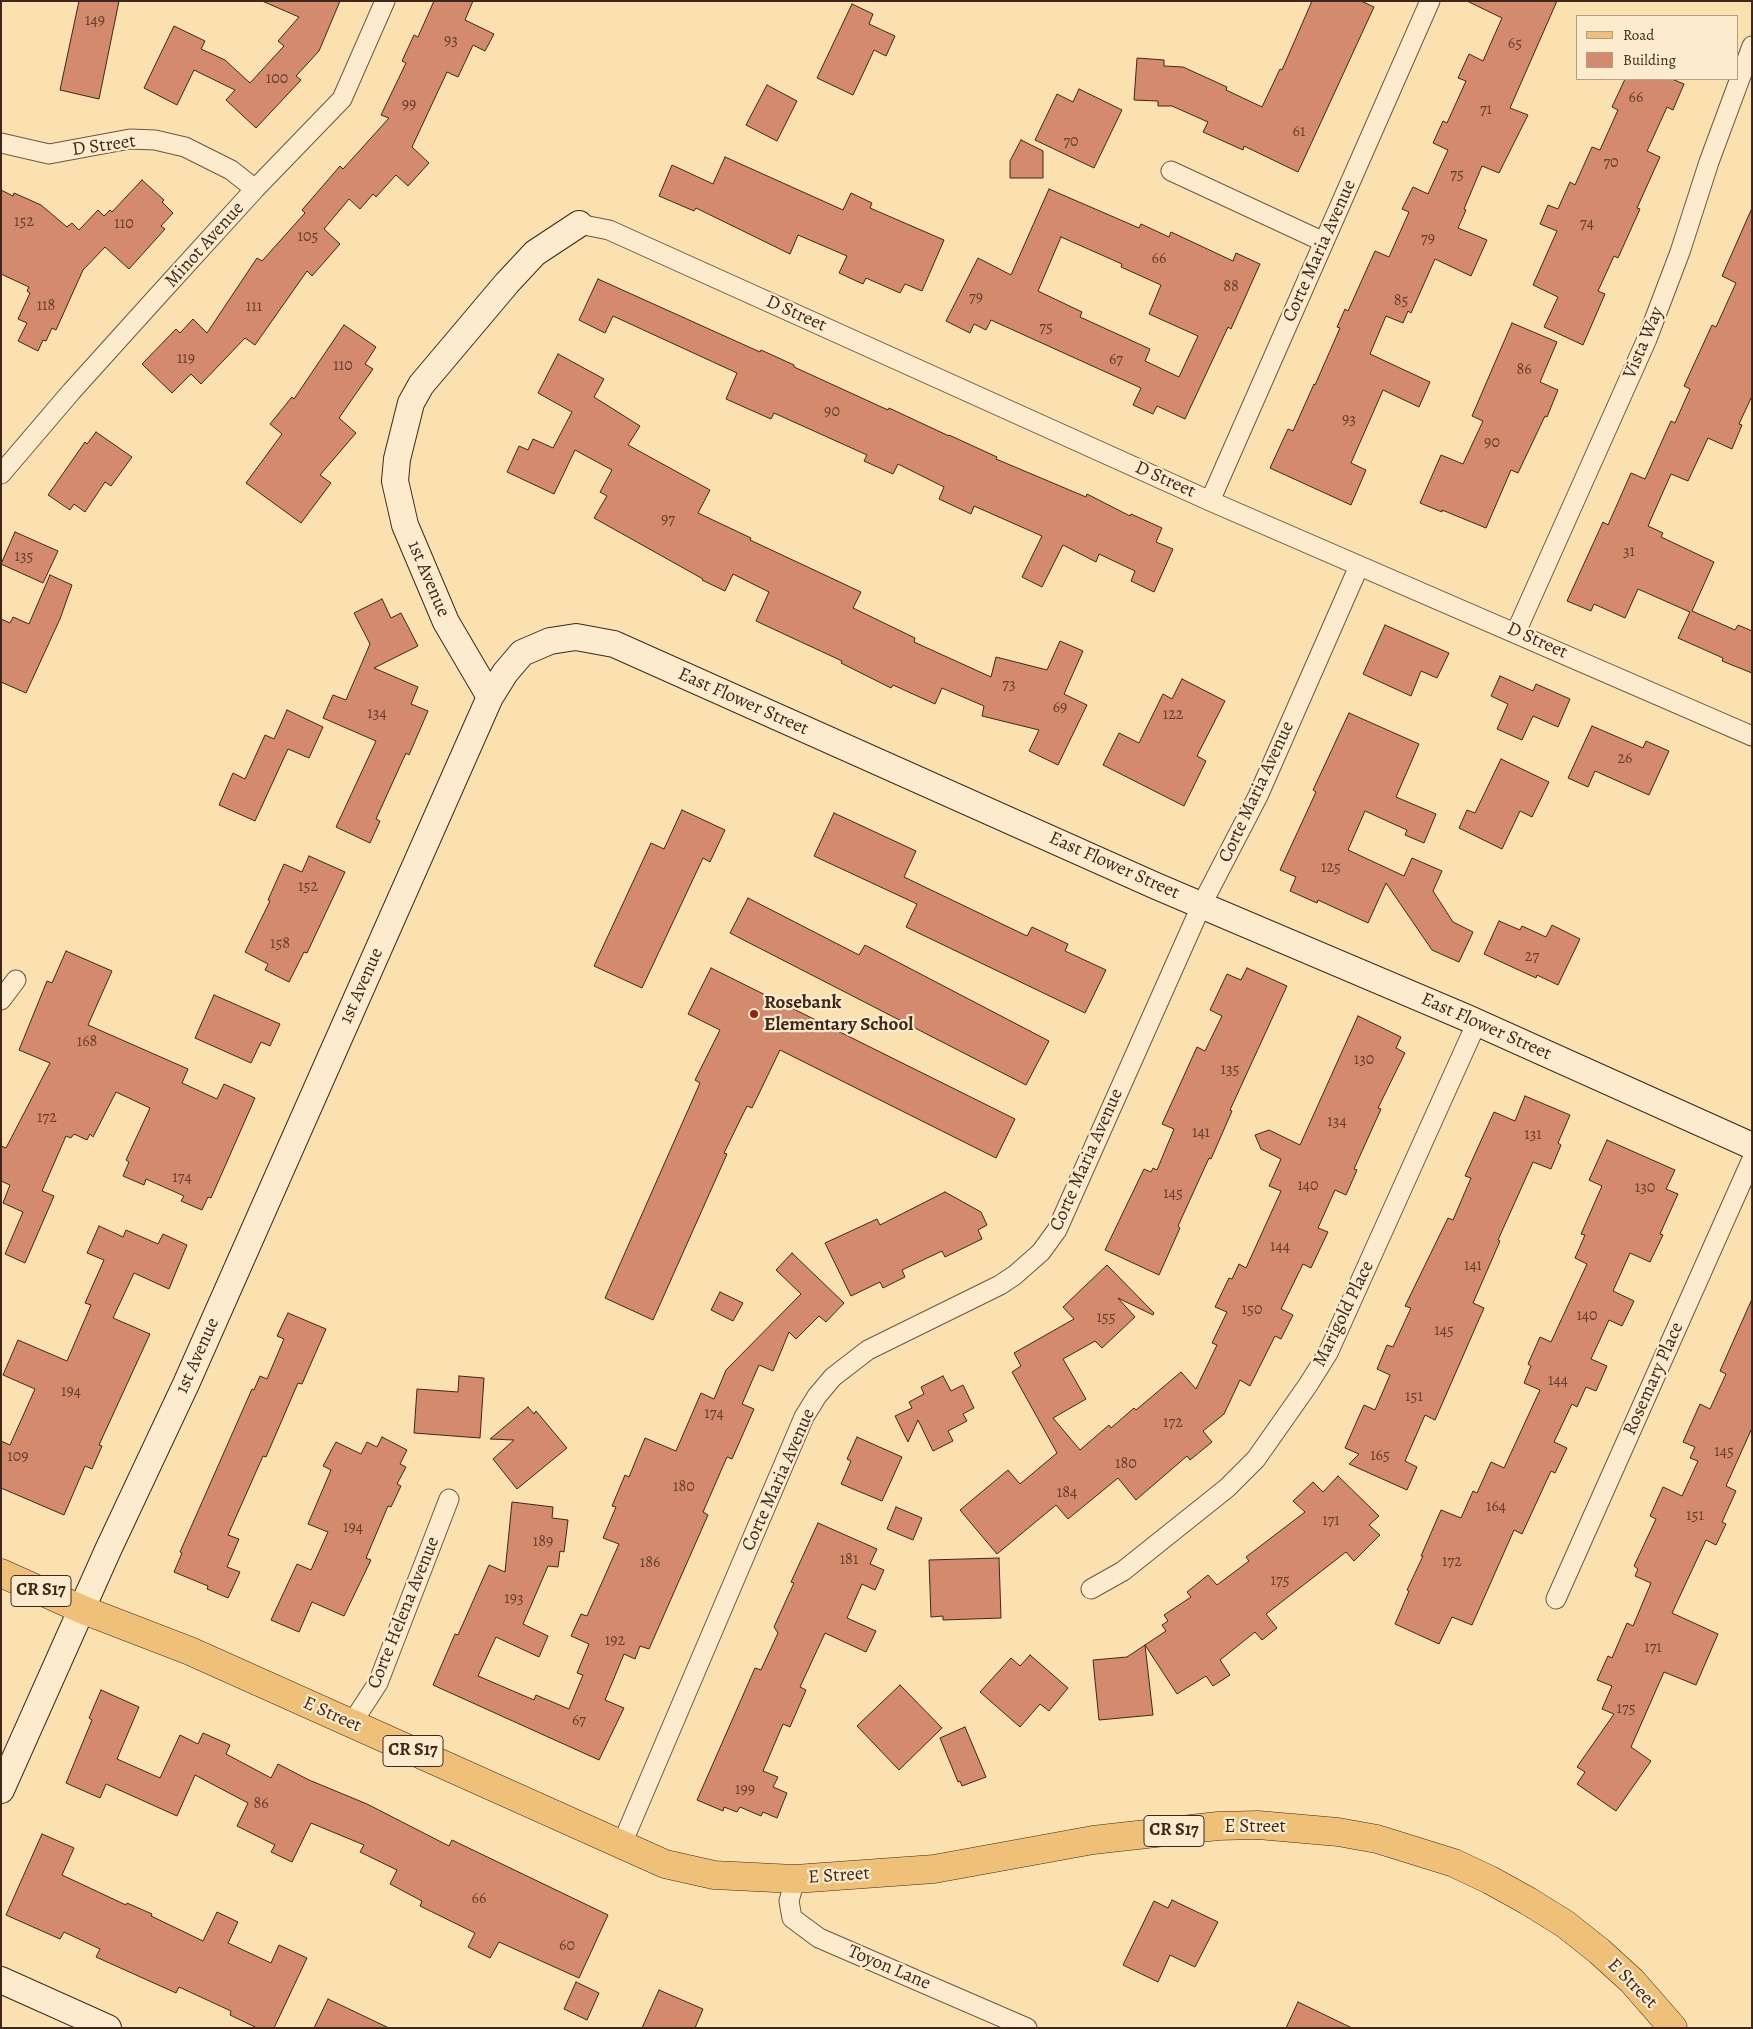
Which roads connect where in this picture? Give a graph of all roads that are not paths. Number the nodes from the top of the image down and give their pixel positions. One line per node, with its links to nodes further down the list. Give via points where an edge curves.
1 (385, 1): 6 (street, Minot Avenue, via 342,99)
2 (1430, 1): 8 (street, Corte Maria Avenue)
3 (1752, 46): 12 (street, Vista Way, via 1647,339)
4 (1, 143): 6 (street, D Street, via 49,154 130,140 155,140 185,147 231,170)
5 (1171, 171): 8 (street)
6 (255, 189): 9 (street, Minot Avenue)
7 (580, 224): 10 (street, D Street, via 609,230); 13 (street, 1st Avenue, via 536,253 420,385 411,403 397,459 395,481 408,532 446,622)
8 (1324, 242): 10 (street, Corte Maria Avenue)
9 (1, 474)
10 (1210, 500): 11 (street, D Street)
11 (1359, 566): 12 (street, D Street); 15 (street, Corte Maria Avenue, via 1258,796)
12 (1516, 632): 14 (street, D Street)
13 (490, 697): 15 (street, East Flower Street, via 505,672 522,654 550,641 576,637 614,644); 25 (street, 1st Avenue, via 174,1410)
14 (1752, 736)
15 (1202, 904): 18 (street, East Flower Street); 28 (street, Corte Maria Avenue, via 1050,1241 1029,1264 1000,1285 868,1350 833,1377 817,1396 801,1425)
16 (16, 980): 17 (street)
17 (1, 1000)
18 (1477, 1022): 19 (street, East Flower Street); 23 (street, Marigold Place, via 1332,1345 1308,1385 1256,1459 1227,1488 1123,1571)
19 (1752, 1146)
20 (1752, 1159): 24 (street, Rosemary Place)
21 (449, 1499): 26 (street, Corte Helena Avenue, via 378,1684)
22 (1, 1573): 25 (main road, E Street / CR S17)
23 (1091, 1590)
24 (1556, 1599)
25 (81, 1609): 26 (main road, E Street / CR S17, via 190,1651); 27 (street, 1st Avenue)
26 (352, 1723): 28 (main road, E Street / CR S17)
27 (1, 1790)
28 (621, 1846): 29 (main road, E Street / CR S17, via 665,1864 714,1875)
29 (795, 1879): 32 (street, Toyon Lane, via 789,1901 792,1918 819,1938); 33 (main road, E Street / CR S17, via 934,1869 1093,1840 1218,1826 1258,1825 1338,1832 1378,1839 1454,1863 1528,1901 1599,1951 1632,1981)
30 (1, 1980): 31 (street)
31 (108, 2028)
32 (1027, 2028)
33 (1673, 2028)

